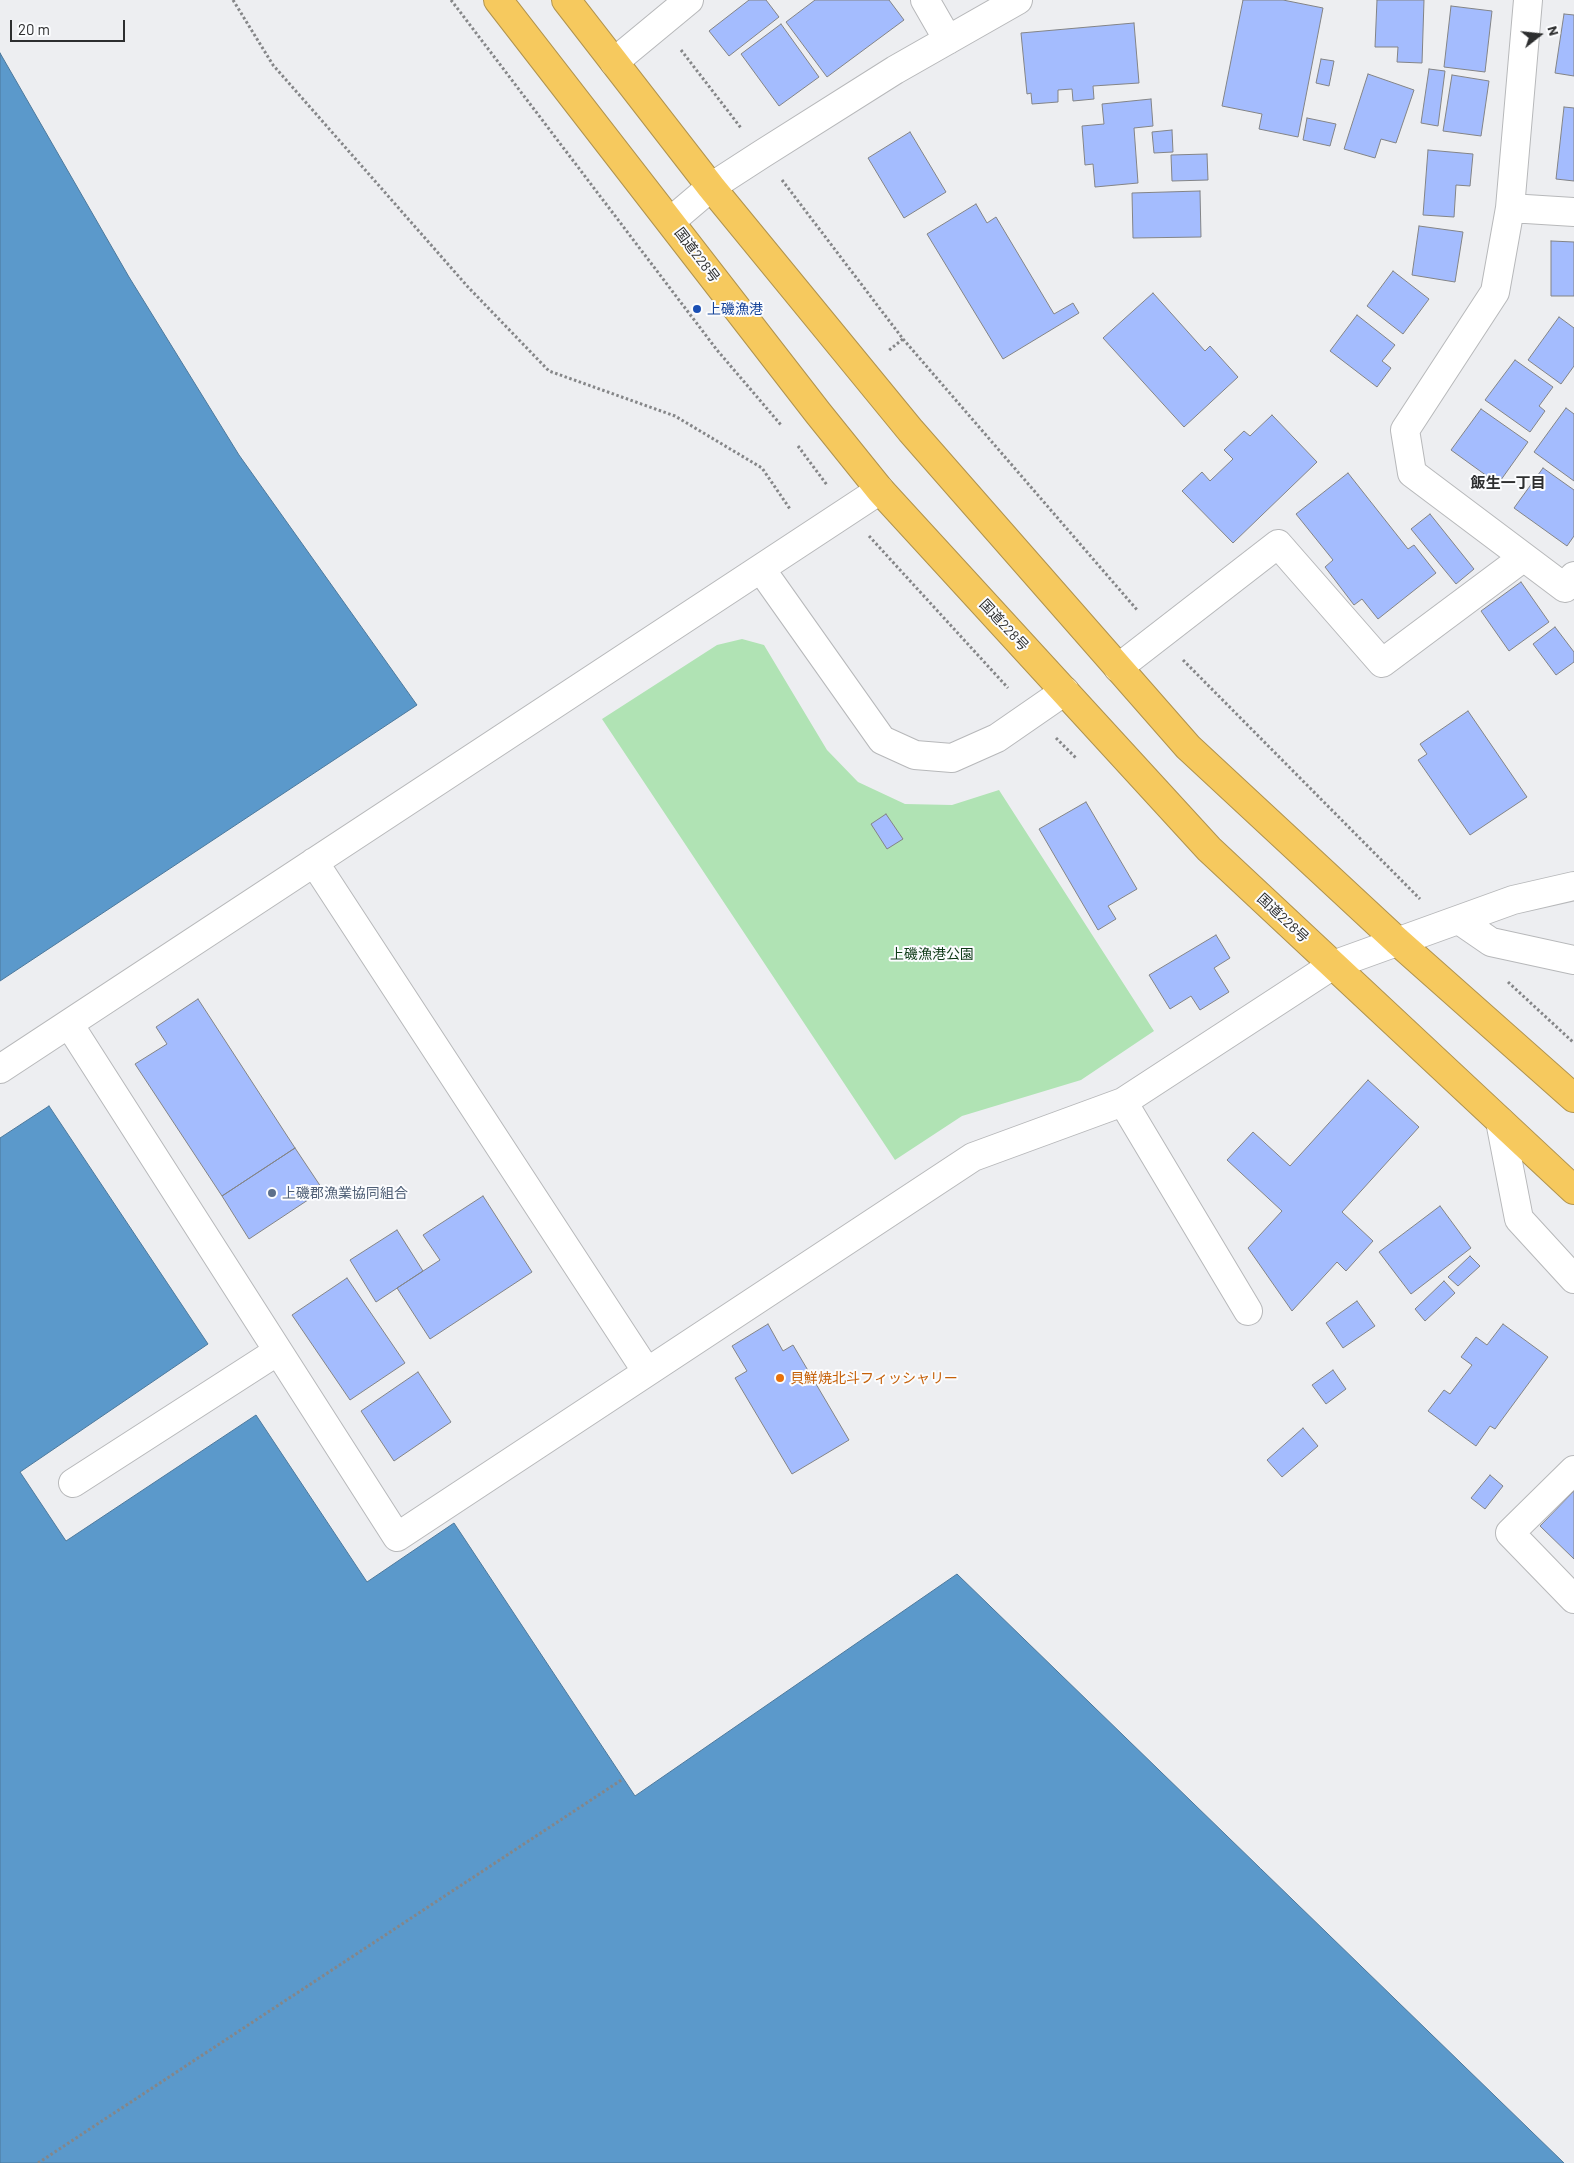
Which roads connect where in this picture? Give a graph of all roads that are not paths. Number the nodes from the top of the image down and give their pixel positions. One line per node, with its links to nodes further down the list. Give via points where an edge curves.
1 (498, 0): 12 (highway, 国道228号)
2 (566, 0): 8 (highway)
3 (689, 0): 8 (street)
4 (925, 0): 7 (street)
5 (1018, 0): 7 (street)
6 (1528, 0): 10 (street)
7 (948, 40): 9 (street)
8 (614, 62): 9 (highway)
9 (711, 187): 12 (street); 17 (highway, via 910,431)
10 (1510, 208): 11 (street); 14 (street, via 1496,292 1405,430 1412,473)
11 (1574, 212)
12 (671, 221): 13 (highway, 国道228号)
13 (880, 490): 15 (street); 18 (highway, 国道228号)
14 (1524, 557): 16 (street); 17 (street, via 1382,662 1278,544)
15 (761, 569): 18 (street, via 882,740 915,755 952,758 997,738); 19 (street)
16 (1571, 588)
17 (1118, 668): 22 (highway, via 1188,747)
18 (1065, 691): 24 (highway, 国道228号, via 1210,848)
19 (314, 862): 25 (street); 34 (street)
20 (1574, 886): 21 (street, via 1513,900)
21 (1452, 922): 22 (street); 23 (street, via 1490,942)
22 (1397, 941): 24 (street); 27 (highway)
23 (1574, 960)
24 (1333, 965): 28 (street); 29 (highway, 国道228号)
25 (69, 1024): 26 (street); 33 (street)
26 (0, 1069)
27 (1574, 1098)
28 (1123, 1102): 32 (street); 34 (street, via 973,1157)
29 (1500, 1121): 30 (highway, 国道228号); 31 (street, via 1519,1219)
30 (1574, 1190)
31 (1574, 1279)
32 (1248, 1311)
33 (278, 1351): 34 (street, via 397,1537); 36 (street)
34 (647, 1372)
35 (1574, 1470): 37 (street, via 1510,1533)
36 (73, 1483)
37 (1574, 1599)

